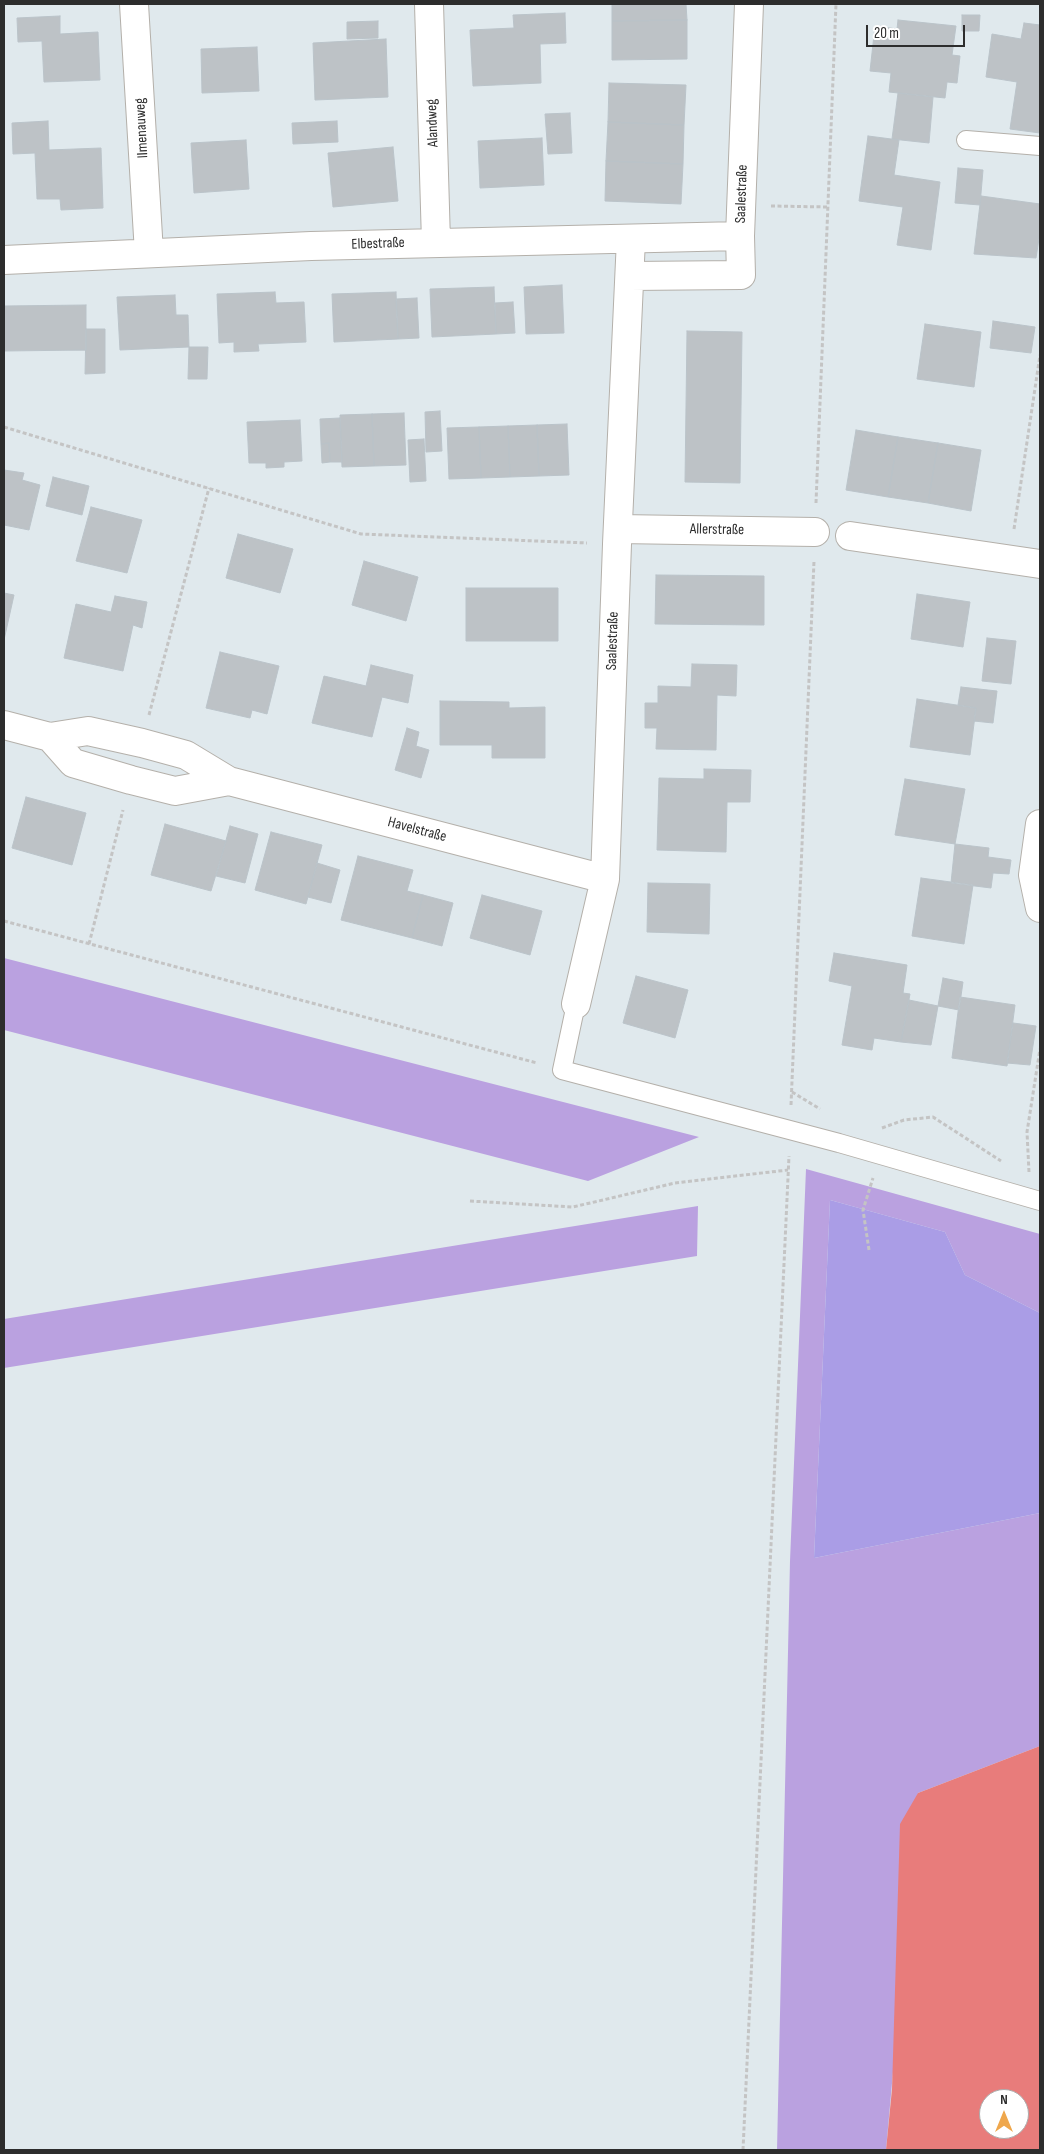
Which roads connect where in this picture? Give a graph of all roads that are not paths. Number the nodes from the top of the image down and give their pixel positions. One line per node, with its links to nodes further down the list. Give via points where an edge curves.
1 (134, 4): 9 (street, Ilmenauweg)
2 (429, 4): 8 (street, Alandweg)
3 (750, 4): 6 (street, Saalestraße)
4 (966, 140): 5 (lane)
5 (1040, 146)
6 (740, 236): 7 (street, Elbestraße); 11 (street, Saalestraße, via 741,275)
7 (631, 239): 8 (street, Elbestraße); 11 (street, Saalestraße)
8 (436, 242): 9 (street, Elbestraße)
9 (149, 253): 10 (street, Elbestraße)
10 (8, 262)
11 (630, 276): 13 (street, Saalestraße)
12 (815, 532): 13 (street, Allerstraße)
13 (617, 536): 20 (street, Saalestraße)
14 (850, 536): 15 (street)
15 (1040, 564)
16 (4, 725): 17 (street, Havelstraße)
17 (50, 736): 18 (street, Havelstraße, via 88,730 142,742 186,755); 18 (street, Havelstraße, via 73,763 131,780 175,791)
18 (228, 781): 20 (street, Havelstraße)
19 (1040, 824): 21 (street, via 1033,875)
20 (605, 879): 22 (street, Saalestraße)
21 (1040, 908)
22 (576, 1004): 23 (lane, via 562,1070)
23 (1036, 1200)

